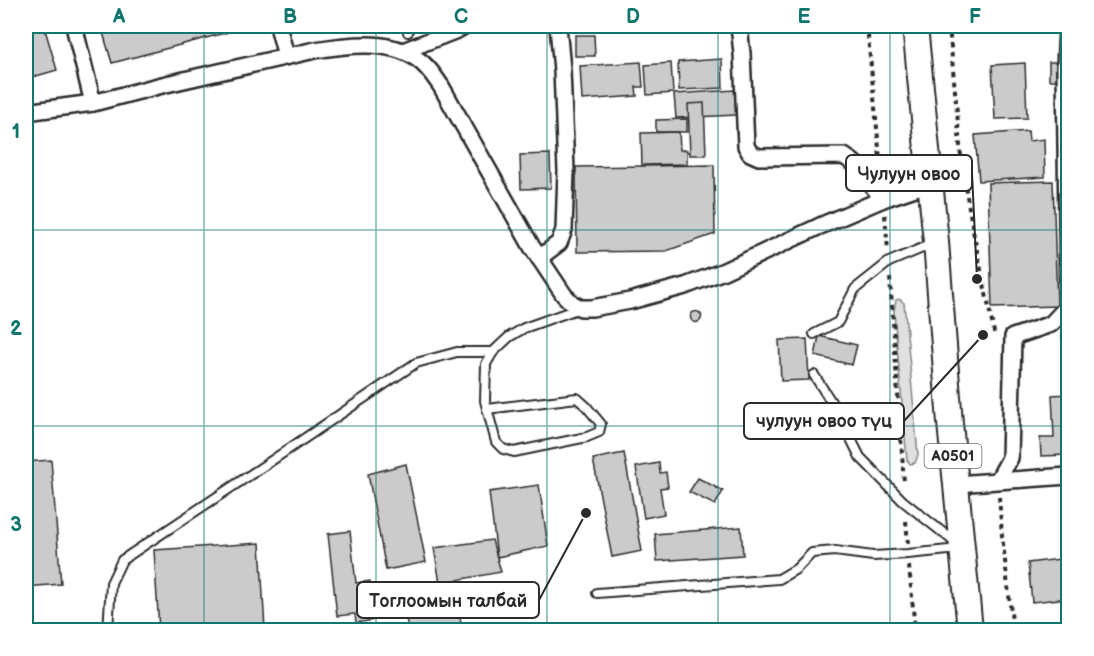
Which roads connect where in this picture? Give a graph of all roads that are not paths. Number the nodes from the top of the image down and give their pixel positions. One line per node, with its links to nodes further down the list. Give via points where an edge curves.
1 (74, 26): 10 (street)
2 (278, 26): 9 (street)
3 (464, 26): 8 (street)
4 (558, 26): 15 (street, via 566,171 564,230 559,243)
5 (739, 26): 13 (street, via 746,146 750,153 759,157 844,156)
6 (915, 26): 12 (highway, A0501)
7 (1067, 26): 22 (street, via 1068,306 1051,324 1012,337 1010,458)
8 (403, 51): 9 (street, via 360,45); 15 (street, via 428,68 441,86)
9 (286, 56): 10 (street)
10 (93, 103): 11 (street)
11 (26, 112)
12 (930, 183): 13 (street); 14 (highway, A0501)
13 (884, 199): 16 (street, via 685,286 630,302)
14 (936, 242): 17 (lane, via 889,262 855,289 838,322); 23 (highway, A0501)
15 (539, 258): 16 (street, via 564,295)
16 (580, 308): 18 (lane, via 524,328)
17 (814, 334)
18 (493, 352): 20 (lane, via 486,364); 26 (lane, via 457,352 416,363 122,560 111,583)
19 (814, 375): 24 (lane, via 860,457 906,504)
20 (487, 409): 20 (lane, via 496,442 503,450 514,452 587,437 599,432 601,424 577,398)
21 (1068, 476): 22 (street)
22 (998, 480): 23 (street)
23 (956, 484): 24 (highway, A0501)
24 (963, 548): 25 (lane, via 873,556 835,551 812,553 779,579); 27 (highway, A0501)
25 (597, 593)
26 (108, 630)
27 (970, 630)

